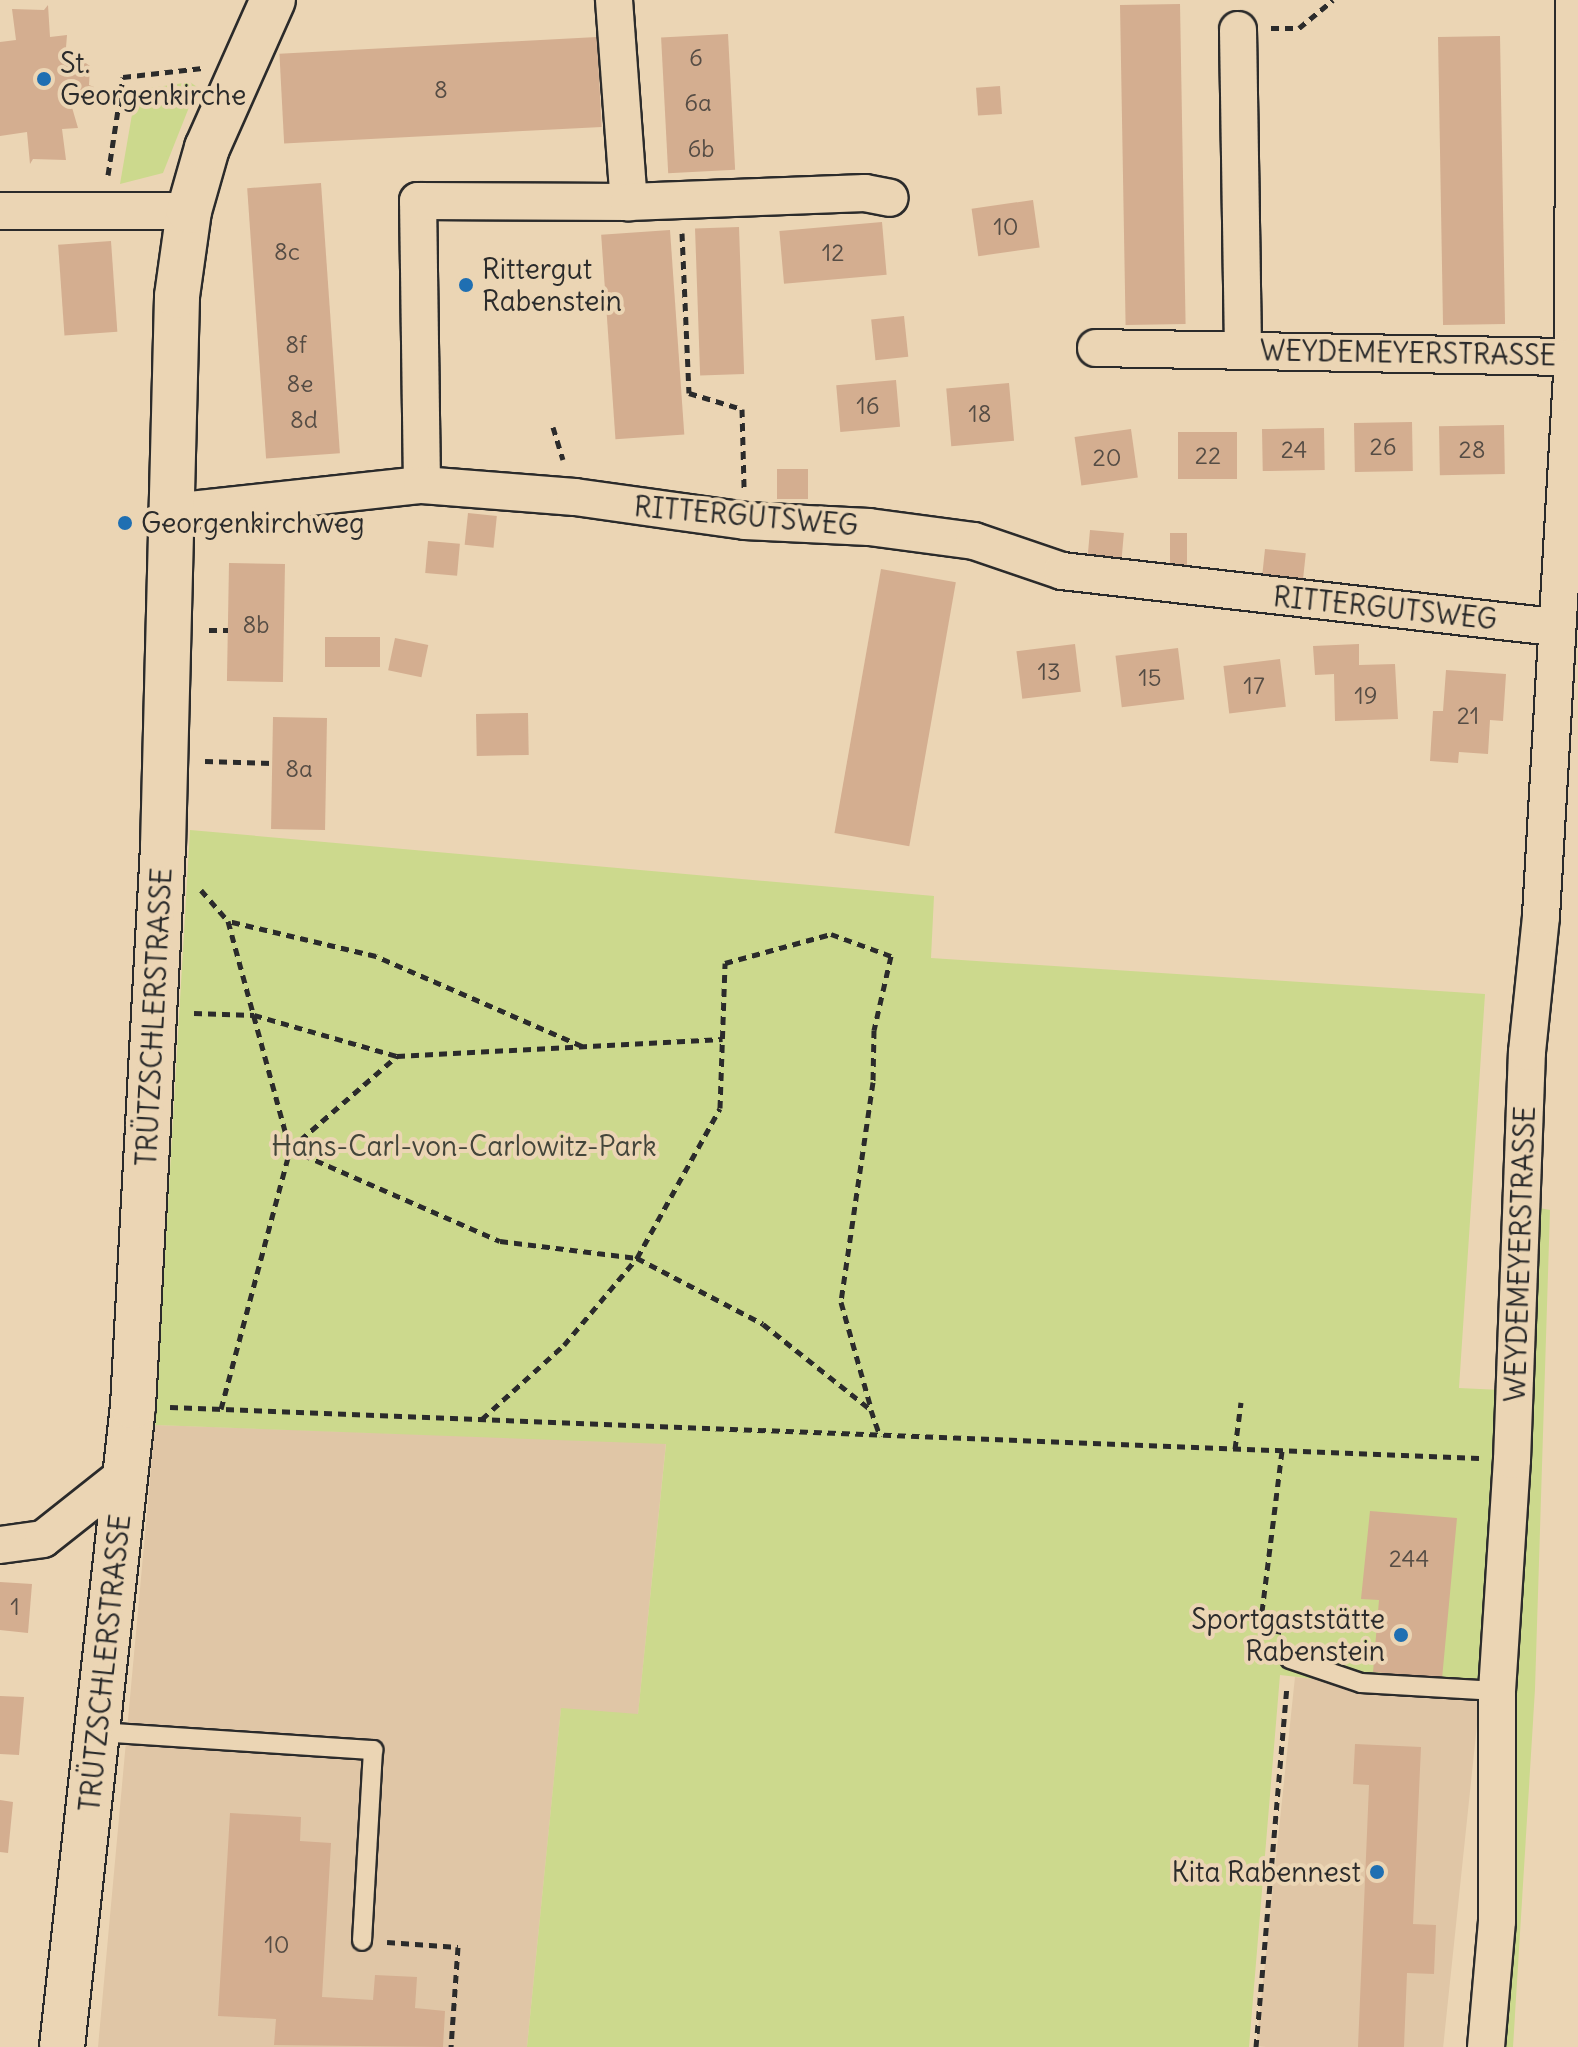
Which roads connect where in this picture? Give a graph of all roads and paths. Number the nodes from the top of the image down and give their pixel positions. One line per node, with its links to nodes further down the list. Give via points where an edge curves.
1 (273, 0): 7 (street, TRÜTZSCHLERSTRASSE)
2 (614, 0): 10 (street)
3 (1333, 0): 5 (path, via 1299,28)
4 (1574, 0): 6 (street, WEYDEMEYERSTRASSE)
5 (1238, 30): 15 (street, WEYDEMEYERSTRASSE)
6 (1576, 50): 16 (street, WEYDEMEYERSTRASSE)
7 (245, 64): 12 (street, TRÜTZSCHLERSTRASSE, via 207,148); 13 (path, via 123,77)
8 (890, 198): 9 (street, via 865,193)
9 (680, 199): 10 (street); 20 (path, via 689,393 742,409)
10 (629, 202): 18 (street, via 418,201)
11 (0, 211): 13 (street)
12 (189, 211): 13 (street); 19 (street, TRÜTZSCHLERSTRASSE, via 177,296)
13 (102, 212)
14 (1096, 348): 15 (street, WEYDEMEYERSTRASSE)
15 (1243, 350): 16 (street, WEYDEMEYERSTRASSE)
16 (1573, 357): 17 (street, WEYDEMEYERSTRASSE)
17 (1573, 461): 21 (street, WEYDEMEYERSTRASSE)
18 (422, 485): 19 (street, RITTERGUTSWEG); 20 (street, RITTERGUTSWEG, via 575,497)
19 (172, 512): 22 (street, TRÜTZSCHLERSTRASSE)
20 (745, 521): 21 (street, RITTERGUTSWEG, via 959,539 1062,571)
21 (1556, 627): 41 (street, WEYDEMEYERSTRASSE, via 1541,916 1527,1052)
22 (165, 760): 23 (path); 34 (street, TRÜTZSCHLERSTRASSE)
23 (272, 763)
24 (198, 887): 25 (path)
25 (228, 921): 27 (path); 29 (path, via 376,956)
26 (187, 1013): 27 (path)
27 (254, 1015): 30 (path); 31 (path)
28 (723, 1039): 29 (path); 32 (path, via 720,1108); 36 (path, via 725,963 831,934 891,956 874,1030 873,1082 841,1302)
29 (582, 1046): 30 (path)
30 (397, 1056): 31 (path)
31 (290, 1149): 32 (path, via 500,1241); 35 (path)
32 (637, 1258): 36 (path, via 763,1324); 37 (path, via 564,1345)
33 (1241, 1402): 39 (path)
34 (133, 1406): 35 (path); 42 (street, TRÜTZSCHLERSTRASSE)
35 (221, 1409): 37 (path)
36 (871, 1410): 38 (path)
37 (482, 1420): 38 (path)
38 (880, 1436): 39 (path)
39 (1235, 1449): 40 (path)
40 (1282, 1451): 41 (path); 44 (path, via 1260,1628 1292,1633)
41 (1512, 1460): 45 (street, WEYDEMEYERSTRASSE)
42 (125, 1474): 43 (street, via 43,1539); 46 (street, TRÜTZSCHLERSTRASSE)
43 (0, 1545)
44 (1290, 1659): 45 (lane, via 1361,1683); 50 (path)
45 (1497, 1691): 51 (street, WEYDEMEYERSTRASSE, via 1497,1921)
46 (100, 1732): 47 (lane, via 373,1750); 48 (street, TRÜTZSCHLERSTRASSE)
47 (362, 1941): 49 (path, via 458,1947)
48 (62, 2047)
49 (451, 2047)
50 (1256, 2047)
51 (1486, 2047)

